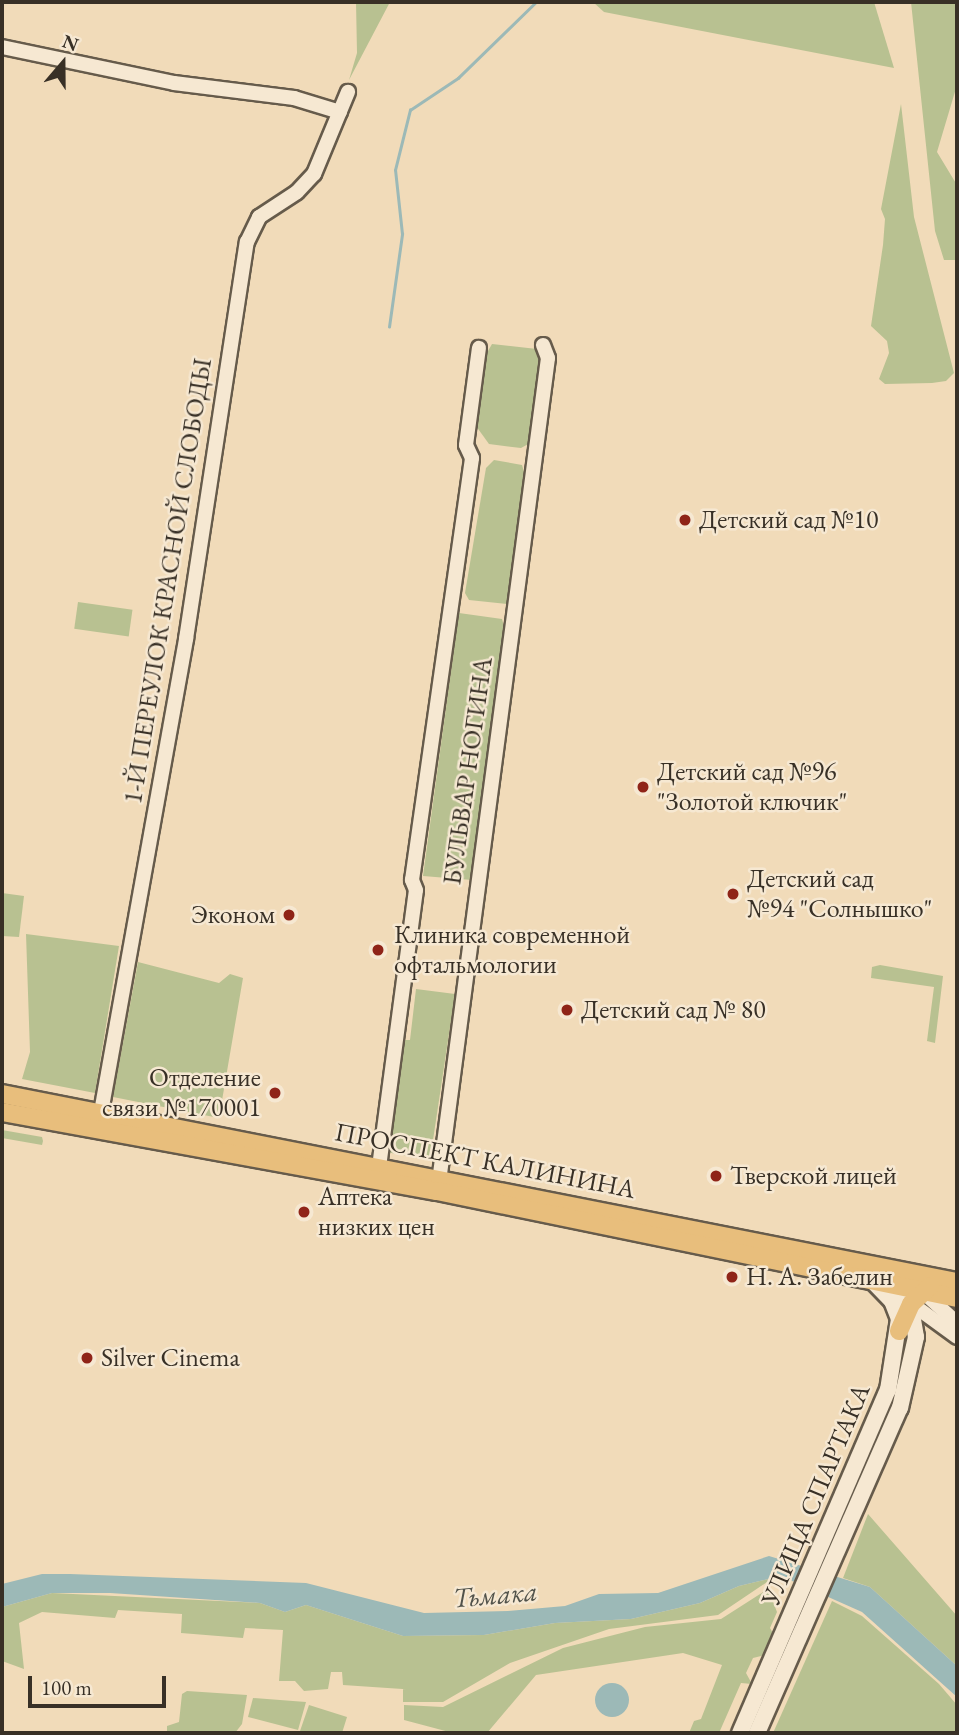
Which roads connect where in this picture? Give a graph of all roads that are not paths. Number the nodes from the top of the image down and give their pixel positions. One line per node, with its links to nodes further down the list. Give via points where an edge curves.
1 (2, 47): 3 (street, via 174,83 294,98)
2 (348, 92): 3 (street, 1-Й ПЕРЕУЛОК КРАСНОЙ СЛОБОДЫ)
3 (340, 112): 8 (street, 1-Й ПЕРЕУЛОК КРАСНОЙ СЛОБОДЫ, via 311,178 259,217 247,242 185,649)
4 (479, 348): 10 (street, БУЛЬВАР НОГИНА, via 466,444 472,458 412,880 416,890)
5 (545, 352): 11 (street, БУЛЬВАР НОГИНА)
6 (2, 1094): 8 (main road, ПРОСПЕКТ КАЛИНИНА)
7 (2, 1112): 9 (main road, ПРОСПЕКТ КАЛИНИНА)
8 (101, 1112): 9 (main road); 10 (main road, ПРОСПЕКТ КАЛИНИНА)
9 (90, 1128): 11 (main road, ПРОСПЕКТ КАЛИНИНА)
10 (379, 1167): 11 (main road, ПРОСПЕКТ КАЛИНИНА)
11 (438, 1184): 12 (main road, ПРОСПЕКТ КАЛИНИНА)
12 (879, 1273): 14 (main road, ПРОСПЕКТ КАЛИНИНА); 14 (street); 17 (main road, УЛИЦА СПАРТАКА)
13 (952, 1281): 14 (main road, ПРОСПЕКТ КАЛИНИНА)
14 (914, 1291): 15 (main road, ПРОСПЕКТ КАЛИНИНА); 16 (street); 17 (main road); 19 (main road, УЛИЦА СПАРТАКА)
15 (957, 1298)
16 (953, 1319): 18 (street); 19 (street, via 930,1328)
17 (899, 1331): 20 (main road, УЛИЦА СПАРТАКА, via 880,1414)
18 (957, 1337)
19 (915, 1342): 20 (main road, УЛИЦА СПАРТАКА, via 900,1408)
20 (829, 1549): 21 (main road, УЛИЦА СПАРТАКА)
21 (802, 1611): 22 (main road, УЛИЦА СПАРТАКА); 23 (main road, УЛИЦА СПАРТАКА)
22 (740, 1733)
23 (757, 1733)

